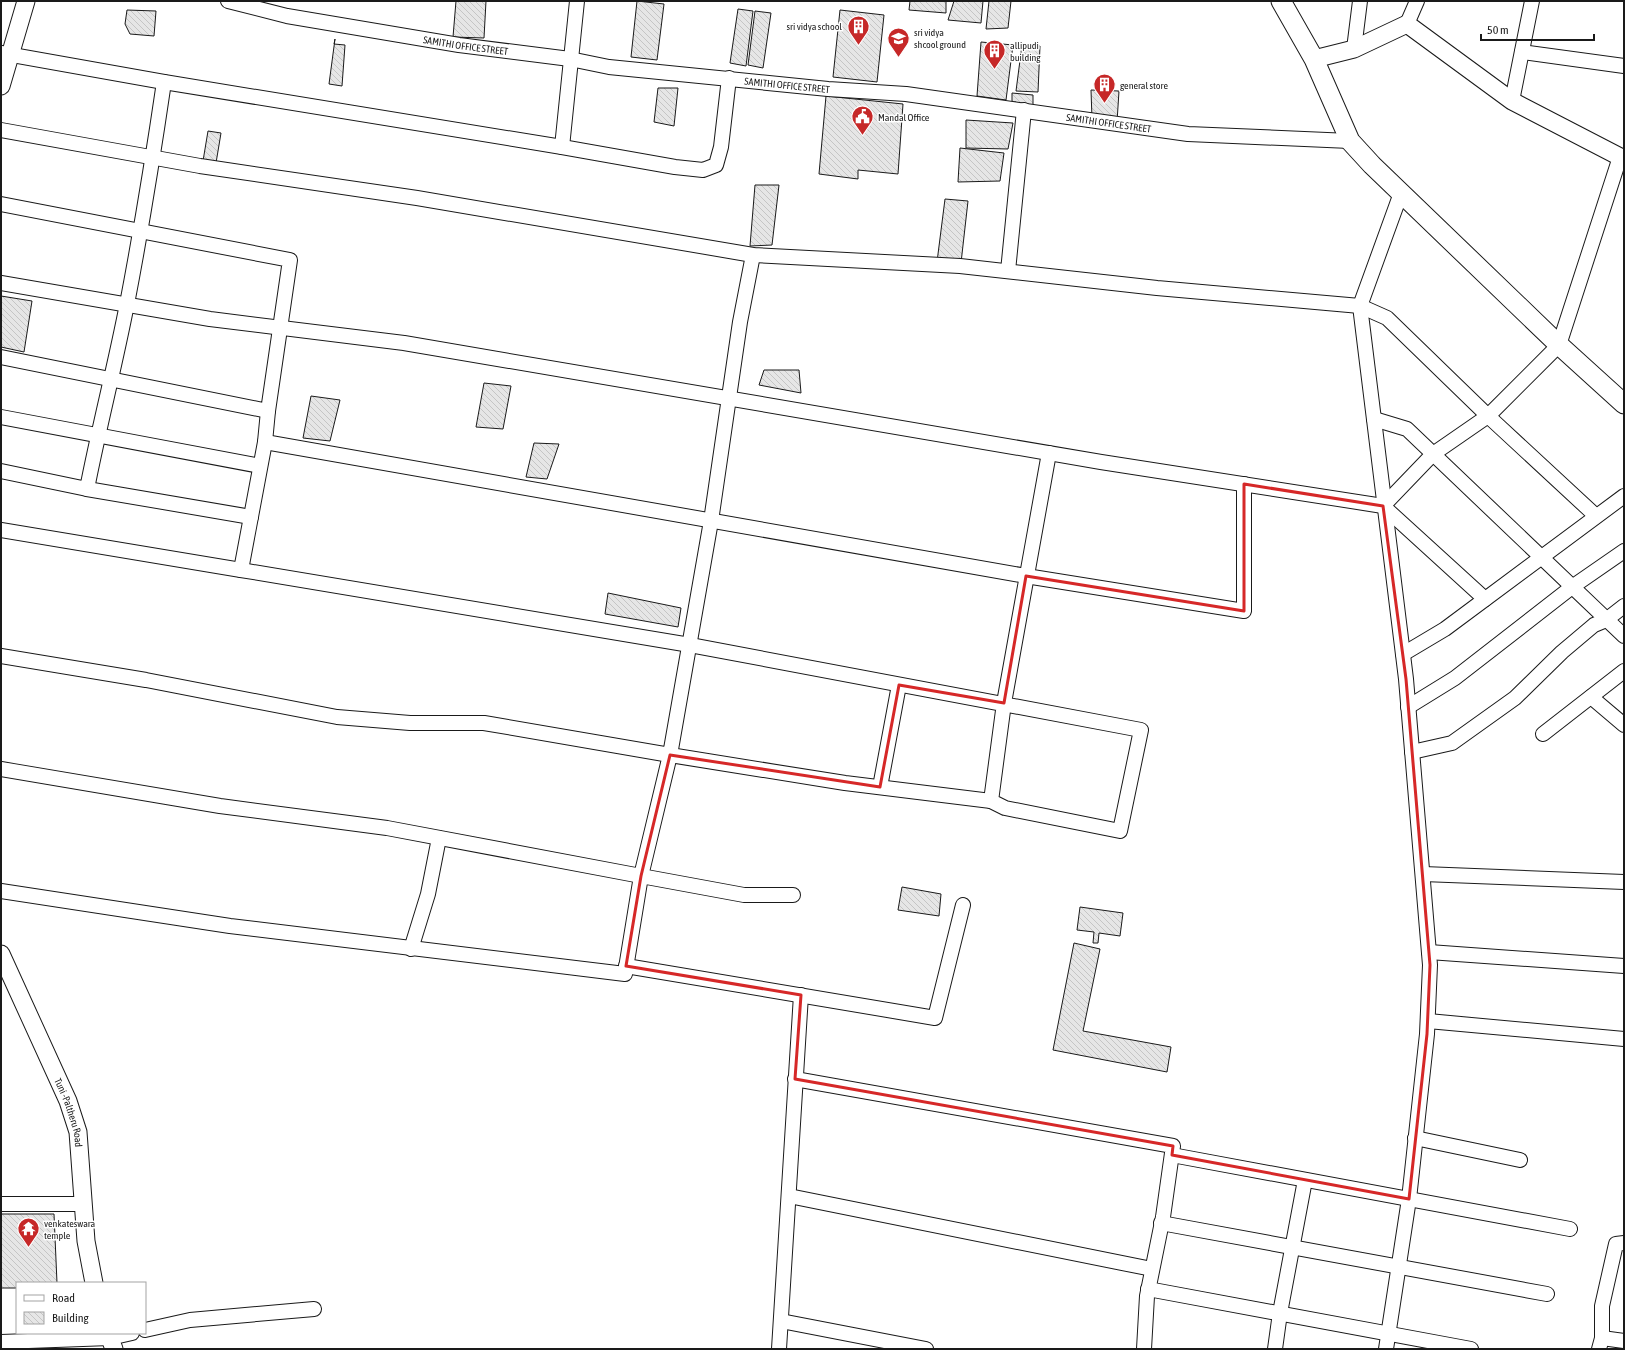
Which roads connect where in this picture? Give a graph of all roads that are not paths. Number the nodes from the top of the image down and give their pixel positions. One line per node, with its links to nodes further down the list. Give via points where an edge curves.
1 (26, 1): 11 (street)
2 (228, 1): 12 (street, SAMITHI OFFICE STREET, via 287,16 458,45)
3 (576, 1): 12 (street)
4 (1281, 1): 13 (main road)
5 (1360, 1): 9 (street)
6 (1417, 1): 8 (street)
7 (1532, 1): 10 (street)
8 (1407, 24): 9 (street); 18 (street)
9 (1354, 49): 13 (street)
10 (1522, 52): 14 (street); 18 (street)
11 (5, 53): 16 (street); 17 (street)
12 (570, 59): 15 (street, SAMITHI OFFICE STREET, via 609,67); 22 (street)
13 (1314, 59): 21 (main road)
14 (1624, 66)
15 (729, 78): 19 (street, SAMITHI OFFICE STREET, via 828,89 906,94); 22 (street, via 716,165 704,170)
16 (164, 82): 22 (street); 23 (street)
17 (1, 86)
18 (1512, 101): 24 (street)
19 (1024, 110): 21 (street, SAMITHI OFFICE STREET, via 1188,134); 29 (street)
20 (1, 130): 23 (street)
21 (1350, 141): 25 (main road)
22 (562, 147)
23 (153, 157): 27 (street); 28 (street, via 417,198)
24 (1622, 158): 34 (street)
25 (1401, 193): 32 (street); 34 (main road)
26 (1, 204): 27 (street)
27 (140, 231): 31 (street); 33 (street, via 290,260)
28 (753, 255): 29 (street); 37 (street)
29 (1008, 271): 32 (street, via 1157,288)
30 (1, 283): 31 (street)
31 (127, 305): 33 (street); 36 (street)
32 (1360, 306): 40 (street, via 1387,318); 42 (street)
33 (279, 328): 37 (street, via 404,344); 39 (street)
34 (1559, 346): 38 (main road); 40 (street)
35 (1, 357): 36 (street)
36 (111, 380): 39 (street); 43 (street)
37 (728, 398): 45 (street); 55 (street)
38 (1624, 404)
39 (268, 411): 44 (street)
40 (1488, 416): 46 (street); 53 (street)
41 (1, 417): 43 (street)
42 (1374, 419): 46 (street, via 1407,429); 52 (street)
43 (97, 434): 47 (street); 50 (street)
44 (265, 442): 47 (street); 55 (street)
45 (1049, 453): 49 (street); 60 (street)
46 (1433, 454): 52 (street); 58 (street)
47 (260, 466): 54 (street)
48 (1, 471): 50 (street)
49 (1244, 484): 52 (street); 60 (street, via 1244,611)
50 (87, 489): 54 (street)
51 (1624, 496): 53 (street)
52 (1383, 506): 62 (street); 67 (street)
53 (1596, 516): 58 (street)
54 (251, 517): 59 (street)
55 (711, 521): 60 (street); 66 (street)
56 (1, 530): 59 (street)
57 (1624, 551): 61 (street)
58 (1540, 557): 61 (street); 62 (street)
59 (241, 570): 66 (street)
60 (1026, 576): 72 (street)
61 (1572, 587): 64 (street); 73 (street, via 1455,678)
62 (1485, 599): 67 (street, via 1445,629)
63 (1624, 606): 64 (street)
64 (1606, 620): 65 (street); 76 (street, via 1594,625 1562,652 1515,698 1452,743)
65 (1624, 636)
66 (690, 645): 70 (street); 77 (street)
67 (1403, 654): 73 (street)
68 (1, 656): 77 (street, via 146,680 337,717 410,724 484,724)
69 (1624, 671): 71 (street)
70 (899, 685): 72 (street); 79 (street)
71 (1591, 697): 74 (street); 75 (street)
72 (1004, 703): 80 (street); 80 (street, via 1141,730 1120,831 1005,808)
73 (1408, 707): 76 (street)
74 (1624, 725)
75 (1543, 734)
76 (1412, 752): 82 (street)
77 (670, 755): 79 (street); 83 (street)
78 (1, 769): 81 (street, via 220,806 388,828)
79 (880, 787): 80 (street)
80 (991, 801)
81 (439, 838): 83 (street); 88 (street, via 428,894)
82 (1422, 874): 84 (street); 89 (street)
83 (641, 876): 86 (street, via 744,895); 91 (street)
84 (1624, 882)
85 (1, 891): 88 (street, via 230,926)
86 (793, 895)
87 (963, 905): 93 (street, via 936,1018)
88 (411, 949): 91 (street, via 624,974)
89 (1429, 952): 92 (street); 94 (street)
90 (1, 954): 104 (street, Tuni -Paltheru Road, via 68,1101 78,1132)
91 (626, 966): 93 (street)
92 (1624, 966)
93 (801, 995): 96 (street)
94 (1428, 1021): 95 (street); 97 (street)
95 (1624, 1040)
96 (795, 1080): 98 (street, via 1174,1146); 101 (street)
97 (1415, 1138): 99 (street); 102 (street)
98 (1172, 1155): 100 (street); 105 (street)
99 (1520, 1160)
100 (1305, 1180): 102 (street); 108 (street)
101 (789, 1196): 110 (street); 116 (street)
102 (1409, 1199): 106 (street); 109 (street)
103 (1, 1204): 104 (street)
104 (83, 1204): 111 (street, Tuni -Paltheru Road, via 86,1241)
105 (1161, 1223): 108 (street); 110 (street)
106 (1570, 1229)
107 (1624, 1243): 123 (street, via 1616,1244 1602,1306)
108 (1292, 1247): 109 (street); 115 (street)
109 (1398, 1267): 113 (street); 118 (street)
110 (1152, 1269): 112 (street)
111 (94, 1282)
112 (1148, 1289): 115 (street); 126 (street)
113 (1547, 1294)
114 (314, 1309): 117 (street, via 190,1320)
115 (1280, 1313): 118 (street); 127 (street)
116 (781, 1321): 124 (street); 125 (street)
117 (146, 1330)
118 (1388, 1333): 128 (street); 129 (street)
119 (129, 1334): 120 (street)
120 (111, 1340): 122 (street)
121 (1624, 1341): 123 (street)
122 (1, 1342)
123 (1600, 1343)
124 (779, 1349)
125 (926, 1349)
126 (1144, 1349)
127 (1275, 1349)
128 (1386, 1349)
129 (1471, 1349)

